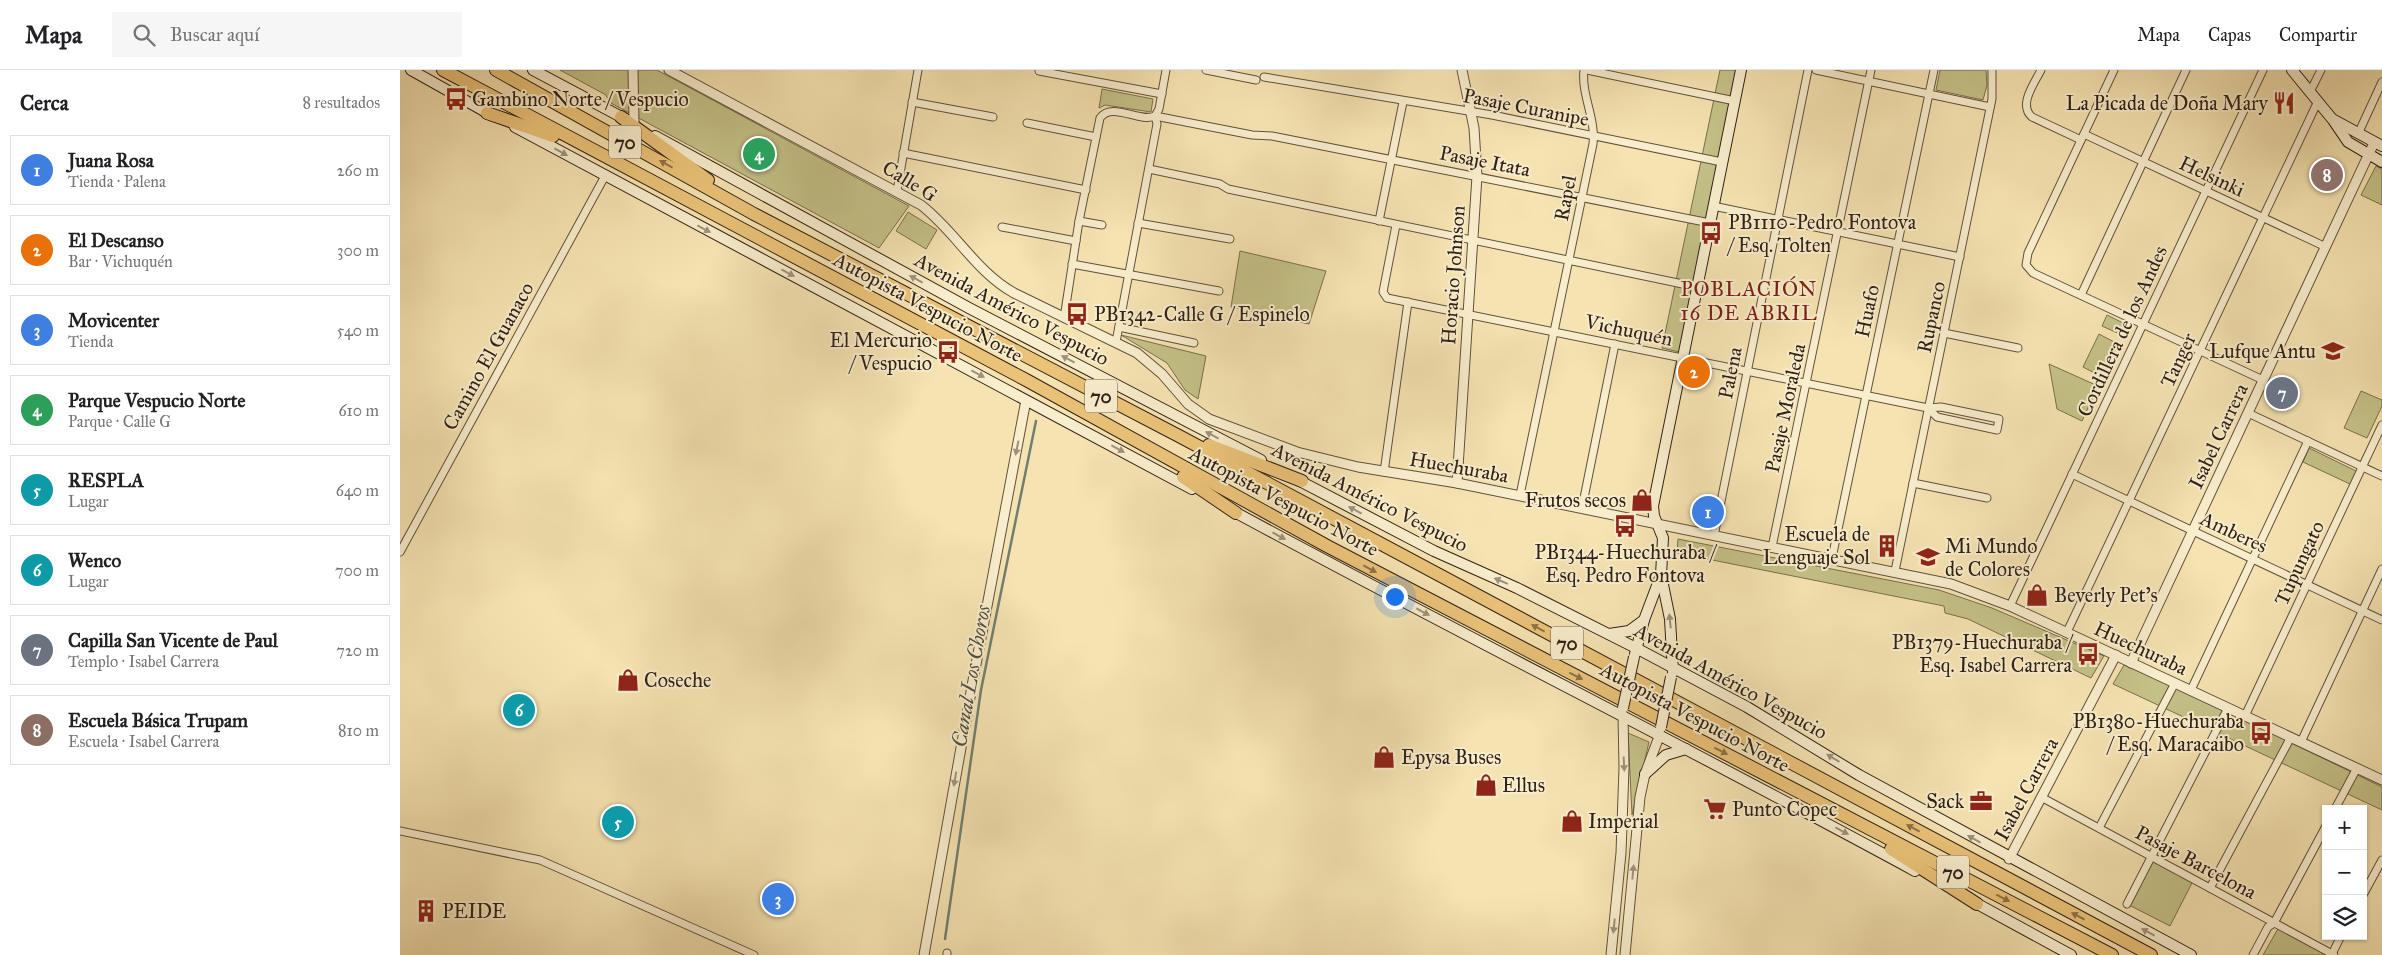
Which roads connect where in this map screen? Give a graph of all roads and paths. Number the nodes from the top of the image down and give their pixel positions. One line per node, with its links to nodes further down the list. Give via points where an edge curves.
1 (411, 70): 35 (main road)
2 (442, 70): 48 (highway, Autopista Vespucio Norte / 70)
3 (496, 70): 63 (highway, Autopista Vespucio Norte / 70, one-way to 3)
4 (533, 70): 38 (main road, Avenida Américo Vespucio)
5 (633, 70): 42 (street)
6 (669, 70): 58 (street, Calle G)
7 (918, 70): 31 (street)
8 (1166, 70): 28 (street)
9 (1206, 70): 32 (street, Pasaje Curanipe)
10 (1462, 70): 36 (street, Horacio Johnson)
11 (1586, 70): 30 (street); 44 (street, Rapel)
12 (1741, 70): 30 (main road)
13 (1808, 70): 65 (street, Palena)
14 (1816, 70): 25 (street)
15 (1871, 70): 25 (street, Pasaje Moraleda)
16 (1934, 70): 29 (street, Huafo)
17 (1992, 70): 34 (street, Rupanco, via 1994,83)
18 (2041, 70): 46 (street, Helsinki, via 2027,100 2026,110 2032,117)
19 (2114, 70): 46 (street)
20 (2186, 70): 53 (street)
21 (2263, 70): 60 (street, Cordillera de los Andes)
22 (2292, 70): 27 (main road)
23 (2321, 70): 27 (street)
24 (1039, 71): 28 (street)
25 (1868, 81): 29 (street); 73 (street, Pasaje Moraleda)
26 (2382, 82): 43 (street)
27 (2310, 92): 33 (main road)
28 (1162, 94): 37 (street)
29 (1929, 94): 34 (street); 77 (street, Huafo)
30 (1735, 100): 52 (main road)
31 (912, 102): 39 (street); 49 (street)
32 (1403, 102): 36 (street, Pasaje Curanipe); 51 (street)
33 (2318, 102): 40 (main road); 64 (street, Tanger)
34 (1990, 107): 79 (street, Rupanco)
35 (487, 113): 48 (highway); 56 (main road, one-way to 56)
36 (1471, 113): 44 (street, Pasaje Curanipe); 57 (street, Horacio Johnson)
37 (1155, 116): 45 (street, Pasaje Itata, via 1147,118 1107,112 1100,118); 51 (street, Pasaje Itata); 55 (street, via 1157,124)
38 (621, 117): 42 (main road, Avenida Américo Vespucio); 63 (highway)
39 (993, 117)
40 (2333, 120): 43 (main road); 50 (main road, via 2348,142)
41 (1027, 123): 45 (street)
42 (634, 124): 114 (main road, Avenida Américo Vespucio, one-way to 42, via 969,308)
43 (2358, 134): 47 (main road)
44 (1594, 136): 52 (street, Pasaje Curanipe); 61 (street, Rapel)
45 (1096, 137): 59 (street, Pasaje Itata)
46 (2082, 137): 53 (street, Helsinki); 85 (street, via 2028,253 2026,265 2033,273)
47 (2378, 144): 50 (street, Isabel Carrera)
48 (595, 152): 106 (highway, Autopista Vespucio Norte / 70)
49 (903, 153): 58 (street); 59 (street)
50 (2368, 156): 54 (main road); 78 (street, Isabel Carrera)
51 (1390, 159): 57 (street, Pasaje Itata); 67 (street)
52 (1722, 162): 62 (main road)
53 (2143, 162): 60 (street, Helsinki); 85 (street)
54 (2382, 162)
55 (1149, 169): 67 (street, via 1220,184 1228,190); 68 (street)
56 (605, 176): 103 (main road, one-way to 103); 126 (street, Camino El Guanaco)
57 (1477, 176): 61 (street, Pasaje Itata); 76 (street, Horacio Johnson)
58 (897, 190): 88 (street, Calle G, via 939,220 998,283)
59 (1086, 190): 66 (street, Pasaje Itata)
60 (2206, 191): 64 (street, Helsinki); 89 (street, Cordillera de los Andes)
61 (1582, 197): 69 (street, Pasaje Itata); 80 (street, Rapel)
62 (1713, 206): 65 (street); 69 (main road)
63 (754, 214): 108 (highway, Autopista Vespucio Norte / 70)
64 (2263, 218): 78 (street, Helsinki); 97 (street, Tanger)
65 (1778, 220): 73 (street); 99 (street, Palena)
66 (1079, 221): 70 (street); 75 (street, Pasaje Itata)
67 (1378, 221): 71 (street)
68 (1138, 223): 74 (street); 82 (street)
69 (1710, 223): 83 (main road)
70 (1102, 225)
71 (1396, 225): 76 (street); 86 (street, Vichuquén, via 1384,295)
72 (1002, 227): 75 (street)
73 (1837, 232): 77 (street); 101 (street, Pasaje Moraleda)
74 (1230, 239)
75 (1076, 241): 81 (street, Pasaje Itata)
76 (1472, 241): 80 (street); 87 (street, Horacio Johnson)
77 (1898, 244): 79 (street); 102 (street, Huafo)
78 (2326, 247): 100 (street, Isabel Carrera)
79 (1960, 257): 92 (street, Rupanco)
80 (1569, 261): 83 (street); 91 (street, Rapel)
81 (1072, 264): 82 (street); 88 (street, Pasaje Itata)
82 (1129, 273): 84 (street); 90 (street)
83 (1697, 287): 98 (main road)
84 (1219, 291)
85 (2081, 295): 89 (street)
86 (1408, 302): 87 (street, Vichuquén); 111 (street)
87 (1468, 314): 91 (street, Vichuquén); 115 (street, Horacio Johnson)
88 (1064, 318): 93 (street, Calle G)
89 (2143, 324): 97 (street); 112 (street, Cordillera de los Andes)
90 (1118, 327): 93 (street); 94 (street)
91 (1554, 332): 95 (street, Vichuquén); 117 (street, Rapel)
92 (1944, 334): 96 (street); 104 (street, Rupanco)
93 (1116, 342): 111 (street, Huechuraba, via 1148,361 1188,404 1209,418 1297,452)
94 (1194, 343)
95 (1615, 344): 98 (street, Vichuquén); 120 (street)
96 (2018, 348)
97 (2200, 351): 100 (street); 119 (street, Tanger)
98 (1682, 358): 99 (street, Vichuquén); 122 (main road, via 1653,506)
99 (1747, 371): 101 (street, Vichuquén); 124 (street, Palena)
100 (2263, 380): 105 (street, Isabel Carrera)
101 (1806, 383): 102 (street, Vichuquén); 125 (street, Pasaje Moraleda)
102 (1866, 396): 104 (street, Vichuquén); 127 (street, Huafo)
103 (1026, 400): 121 (main road, one-way to 121); 172 (street, one-way to 172)
104 (1928, 408): 104 (street, Vichuquén, via 1938,417 1997,430 2000,419 1941,407); 116 (street, Rupanco)
105 (2248, 413): 109 (street); 123 (street, Isabel Carrera)
106 (1105, 423): 121 (highway); 157 (highway, Autopista Vespucio Norte / 70, one-way to 157, via 1327,546)
107 (2382, 425): 110 (street, Tupungato)
108 (1179, 436): 114 (highway); 177 (highway, Autopista Vespucio Norte / 70, one-way to 108)
109 (2308, 441): 110 (street); 128 (street)
110 (2362, 467): 113 (street); 132 (street, Tupungato)
111 (1384, 472): 115 (street, Huechuraba)
112 (2072, 474): 119 (street, Amberes); 133 (street, Cordillera de los Andes)
113 (2382, 476)
114 (1302, 481): 138 (main road, Avenida Américo Vespucio, one-way to 114, via 1440,554)
115 (1457, 483): 117 (street, Huechuraba)
116 (1913, 484): 118 (street); 130 (street, Rupanco)
117 (1520, 495): 120 (street, Huechuraba)
118 (1987, 498)
119 (2129, 501): 123 (street, Amberes); 137 (street, Tanger)
120 (1582, 508): 122 (street, Huechuraba)
121 (1236, 513): 146 (main road, one-way to 146, via 1475,640)
122 (1659, 525): 124 (street, Huechuraba); 131 (main road, via 1663,538)
123 (2193, 531): 128 (street, Amberes); 141 (street, Isabel Carrera)
124 (1714, 536): 125 (street, Huechuraba)
125 (1772, 547): 127 (street, Huechuraba)
126 (400, 552)
127 (1832, 558): 130 (street, Huechuraba)
128 (2252, 559): 132 (street, Amberes); 144 (street)
129 (2382, 569): 134 (street)
130 (1895, 571): 133 (street, Huechuraba, via 1952,584)
131 (1661, 575): 135 (main road); 142 (main road, one-way to 131, via 1670,619)
132 (2307, 585): 134 (street, Amberes); 147 (street, Tupungato)
133 (2010, 606): 137 (street, Huechuraba)
134 (2362, 611): 136 (street, Amberes); 150 (street)
135 (1644, 620): 138 (main road, via 1629,631); 139 (main road)
136 (2382, 620)
137 (2067, 632): 140 (street, Huechuraba)
138 (1608, 634): 139 (main road, Avenida Américo Vespucio)
139 (1635, 653): 142 (main road, Avenida Américo Vespucio); 146 (main road, bridge)
140 (2116, 655): 141 (street, Huechuraba); 155 (street, Isabel Carrera)
141 (2131, 662): 143 (street, Huechuraba)
142 (1672, 673): 148 (main road, bridge); 162 (main road, Avenida Américo Vespucio, one-way to 142, via 1859,775 1747,707)
143 (2176, 683): 144 (street, Huechuraba); 158 (street)
144 (2190, 690): 145 (street, Huechuraba)
145 (2228, 708): 147 (street, Huechuraba); 161 (street)
146 (1623, 712): 148 (main road); 173 (street, one-way to 173, via 1622,834)
147 (2245, 716): 149 (street, Huechuraba)
148 (1660, 731): 151 (main road); 153 (street)
149 (2291, 737): 150 (street, Huechuraba); 164 (street)
150 (2301, 742): 152 (street, Huechuraba)
151 (1686, 749): 153 (main road, via 1666,755); 166 (main road, one-way to 166)
152 (2357, 768): 154 (street, Huechuraba); 156 (street)
153 (1645, 774): 174 (street, one-way to 153)
154 (2382, 780)
155 (2042, 797): 158 (street, Pasaje Barcelona); 162 (street, Isabel Carrera)
156 (2337, 805)
157 (1835, 812): 166 (highway); 176 (highway, Autopista Vespucio Norte / 70, one-way to 176)
158 (2099, 828): 161 (street, Pasaje Barcelona)
159 (400, 831): 171 (street, via 540,860)
160 (2322, 833): 168 (street)
161 (2151, 856): 164 (street, Pasaje Barcelona); 167 (street)
162 (2009, 858): 178 (main road, Avenida Américo Vespucio, one-way to 162)
163 (2382, 860): 165 (street)
164 (2210, 888): 168 (street, Pasaje Barcelona)
165 (2367, 888)
166 (1977, 904): 175 (main road)
167 (2127, 904)
168 (2274, 923): 170 (street, Pasaje Barcelona); 179 (street, via 2268,927)
169 (2339, 940): 170 (street)
170 (2333, 954)
171 (754, 955)
172 (924, 955)
173 (1611, 955)
174 (1625, 955)
175 (2071, 955)
176 (2112, 955)
177 (2152, 955)
178 (2191, 955)
179 (2253, 955)

